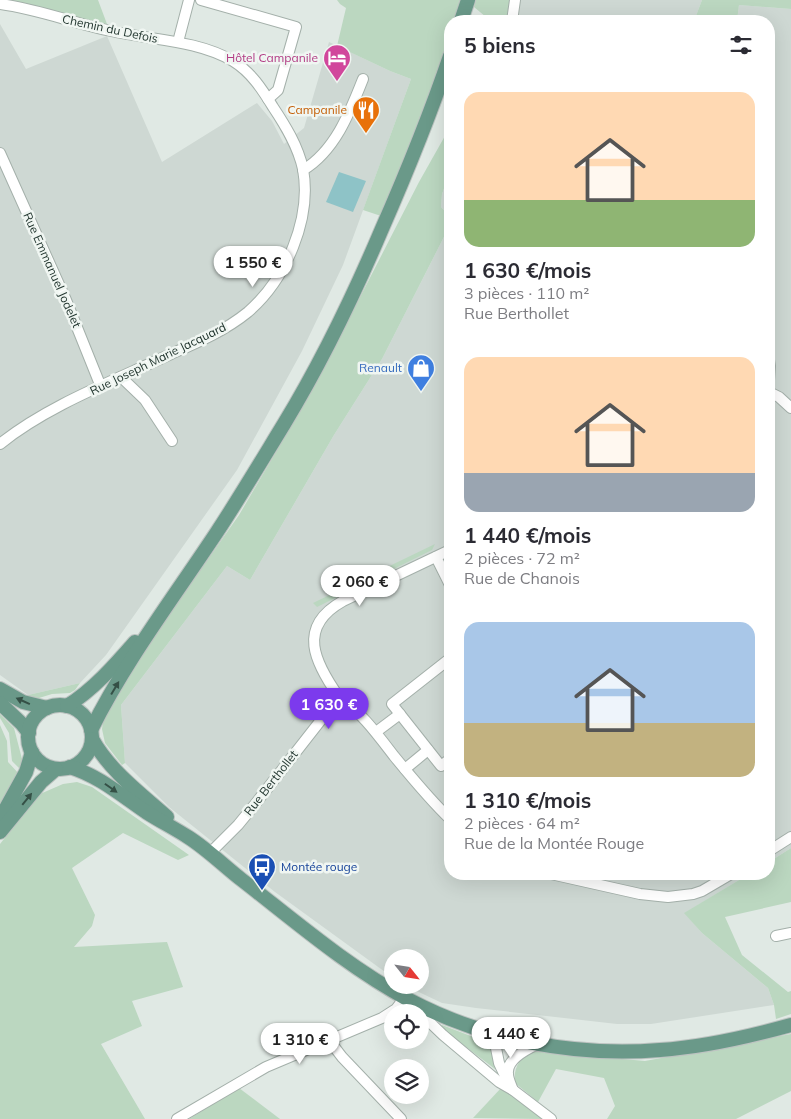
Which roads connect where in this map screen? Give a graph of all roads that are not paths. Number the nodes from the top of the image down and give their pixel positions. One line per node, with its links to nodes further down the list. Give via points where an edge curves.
1 (189, 0): 8 (street)
2 (201, 0): 11 (street, via 296,27 278,90)
3 (468, 0): 6 (main road)
4 (515, 0): 7 (street)
5 (0, 4): 8 (street, Chemin du Defois, via 112,32)
6 (463, 15)
7 (513, 15)
8 (178, 42): 11 (street, Rue Joseph Marie Jacquard, via 233,61 252,77)
9 (444, 73): 23 (main road, via 404,179 339,323 286,421)
10 (363, 79): 13 (street, via 350,112 334,139 312,165)
11 (268, 99): 13 (street, Rue Joseph Marie Jacquard, via 288,132)
12 (0, 153): 15 (street, Rue Emmanuel Jodelet)
13 (303, 170): 14 (street, Rue Joseph Marie Jacquard, via 304,198 298,229 288,257 266,293 226,326)
14 (122, 377): 15 (street, Rue Joseph Marie Jacquard); 18 (street, via 145,400)
15 (102, 387): 19 (street, Rue Joseph Marie Jacquard, via 30,422)
16 (775, 396): 17 (street)
17 (791, 408)
18 (172, 441)
19 (0, 444)
20 (444, 553): 21 (street)
21 (436, 557): 22 (street); 26 (street, via 343,601 322,618 314,637 315,653 321,670)
22 (444, 573)
23 (166, 605): 28 (main road, via 119,659 86,692); 33 (main road, one-way to 23)
24 (444, 663): 30 (street, via 392,704)
25 (0, 689): 29 (main road, one-way to 25, via 23,702)
26 (339, 697): 31 (street); 45 (street, Rue Berthollet, via 256,803)
27 (0, 703): 32 (main road)
28 (66, 706): 29 (main road); 33 (main road, via 82,714)
29 (47, 708): 32 (main road, via 36,716)
30 (400, 714): 31 (street); 34 (street)
31 (376, 732): 38 (street)
32 (29, 733): 35 (main road)
33 (91, 735): 37 (main road, via 91,745 85,756); 42 (main road, via 118,773)
34 (428, 750): 36 (street, via 441,766); 38 (street)
35 (32, 752): 37 (main road, via 44,765); 40 (main road, via 26,772)
36 (444, 764)
37 (63, 768): 41 (main road, one-way to 37, via 41,782); 42 (main road, one-way to 42, via 93,775)
38 (405, 769): 39 (street)
39 (444, 812)
40 (0, 819)
41 (0, 832)
42 (190, 838): 45 (main road)
43 (791, 838): 44 (street)
44 (775, 847)
45 (209, 854): 50 (main road, via 343,959)
46 (577, 880): 47 (street, via 668,897 693,894)
47 (721, 880)
48 (791, 933): 49 (street)
49 (776, 936)
50 (403, 996): 51 (street); 54 (main road, via 459,1022); 55 (street, via 386,1016)
51 (411, 1004)
52 (429, 1023): 57 (street)
53 (791, 1025): 56 (main road, via 726,1041 661,1050 618,1052)
54 (493, 1033): 56 (main road); 57 (street, via 499,1063)
55 (329, 1040): 58 (street, via 266,1067); 59 (street)
56 (538, 1044): 57 (street, via 509,1066)
57 (513, 1090): 60 (street)
58 (177, 1119)
59 (402, 1119)
60 (551, 1119)

